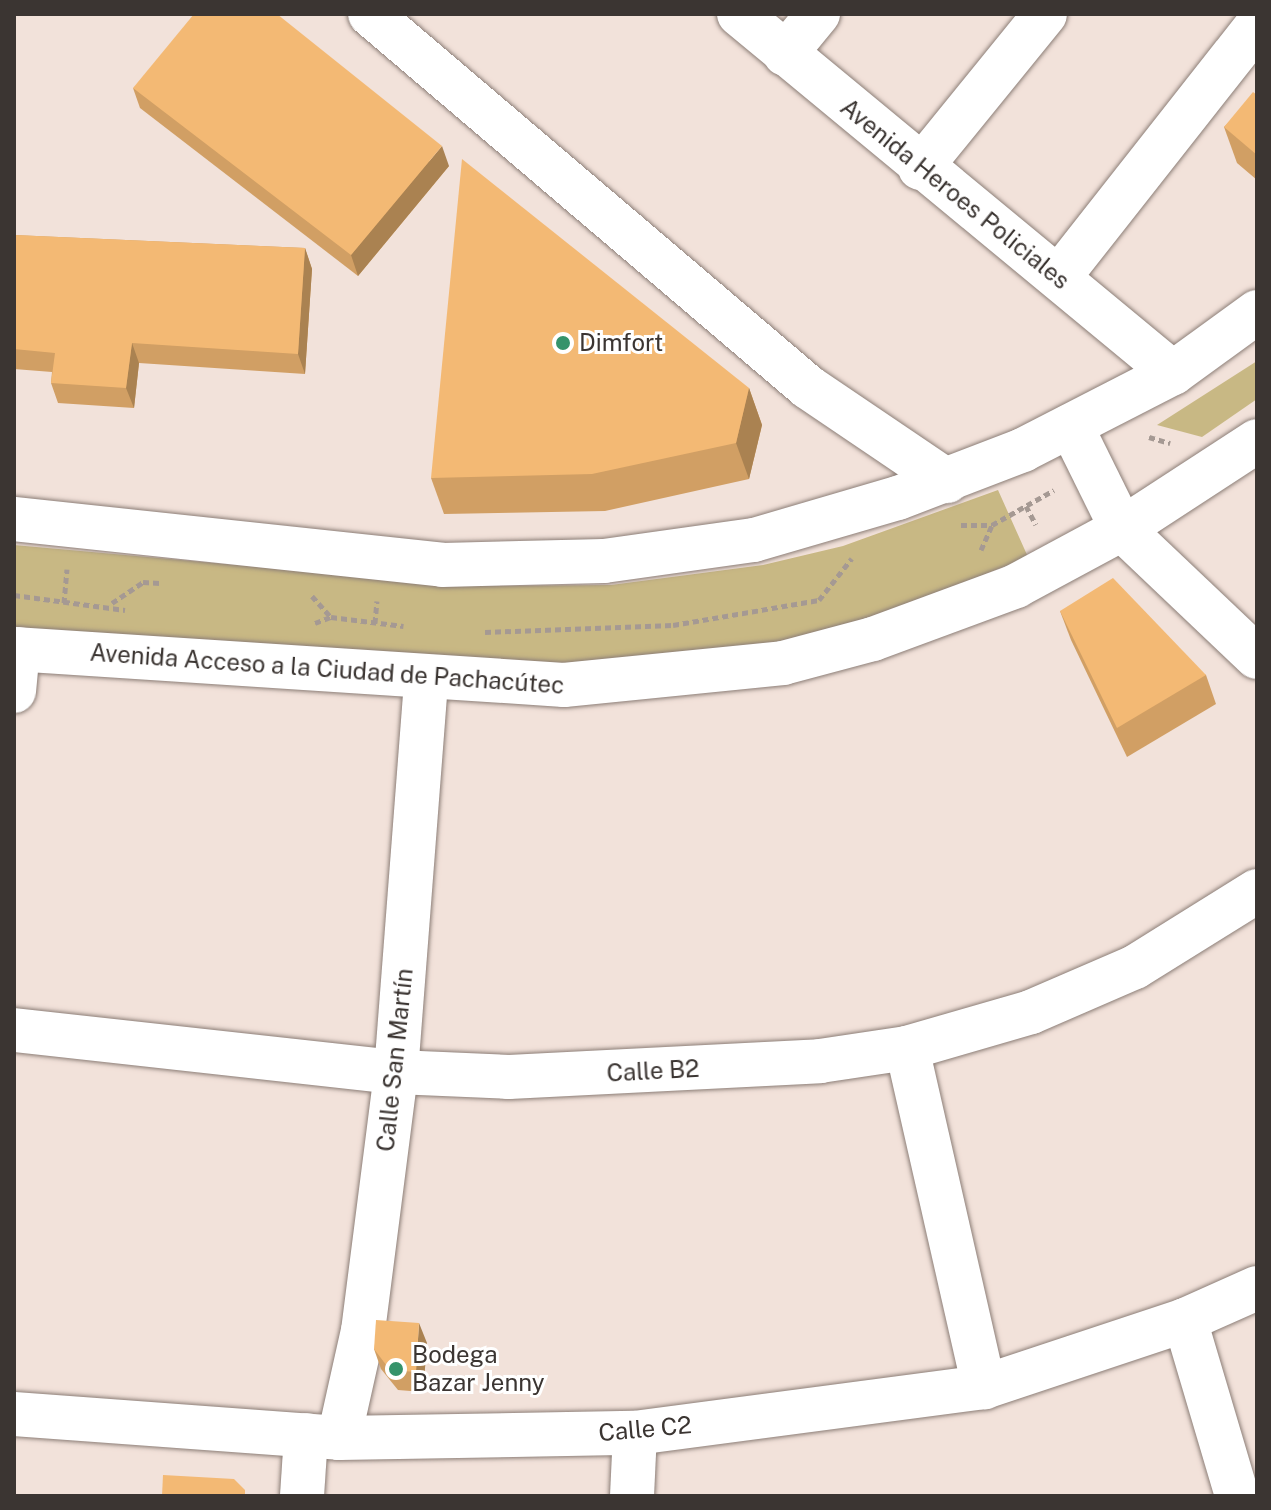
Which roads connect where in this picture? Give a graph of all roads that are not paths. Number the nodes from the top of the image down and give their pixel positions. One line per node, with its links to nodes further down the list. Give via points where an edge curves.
1 (370, 14): 13 (street, via 808,387)
2 (739, 14): 6 (street, Avenida Heroes Policiales)
3 (818, 14): 6 (street)
4 (1045, 14): 7 (street)
5 (1257, 25): 8 (street)
6 (785, 54): 7 (street, Avenida Heroes Policiales)
7 (920, 168): 8 (street, Avenida Heroes Policiales)
8 (1059, 277): 10 (street, Avenida Heroes Policiales)
9 (1257, 312): 10 (street)
10 (1173, 373): 11 (street)
11 (1071, 426): 13 (street); 15 (street)
12 (1257, 441): 15 (street, Avenida Acceso a la Ciudad de Pachacútec)
13 (947, 481): 14 (street, via 825,522 676,553 523,566 382,559)
14 (14, 519)
15 (1122, 529): 16 (street); 18 (street, Avenida Acceso a la Ciudad de Pachacútec, via 1016,586 873,639 783,663 564,685)
16 (1257, 657)
17 (15, 663): 18 (street, Avenida Acceso a la Ciudad de Pachacútec, via 61,652)
18 (426, 680): 22 (street, Calle San Martín)
19 (1257, 891): 21 (street, Calle B2, via 1135,967 1031,1012)
20 (14, 1030): 22 (street, Calle B2)
21 (907, 1048): 22 (street, Calle B2, via 820,1061 662,1072 509,1077); 25 (street)
22 (396, 1072): 28 (street, Calle San Martín, via 363,1331)
23 (1257, 1288): 24 (street, Calle C2)
24 (1185, 1320): 25 (street, Calle C2); 31 (street)
25 (984, 1387): 27 (street, Calle C2)
26 (14, 1414): 28 (street, Calle C2)
27 (635, 1433): 28 (street, Calle C2); 30 (street)
28 (323, 1436): 29 (street, Calle San Martín)
29 (302, 1496)
30 (632, 1496)
31 (1237, 1496)

